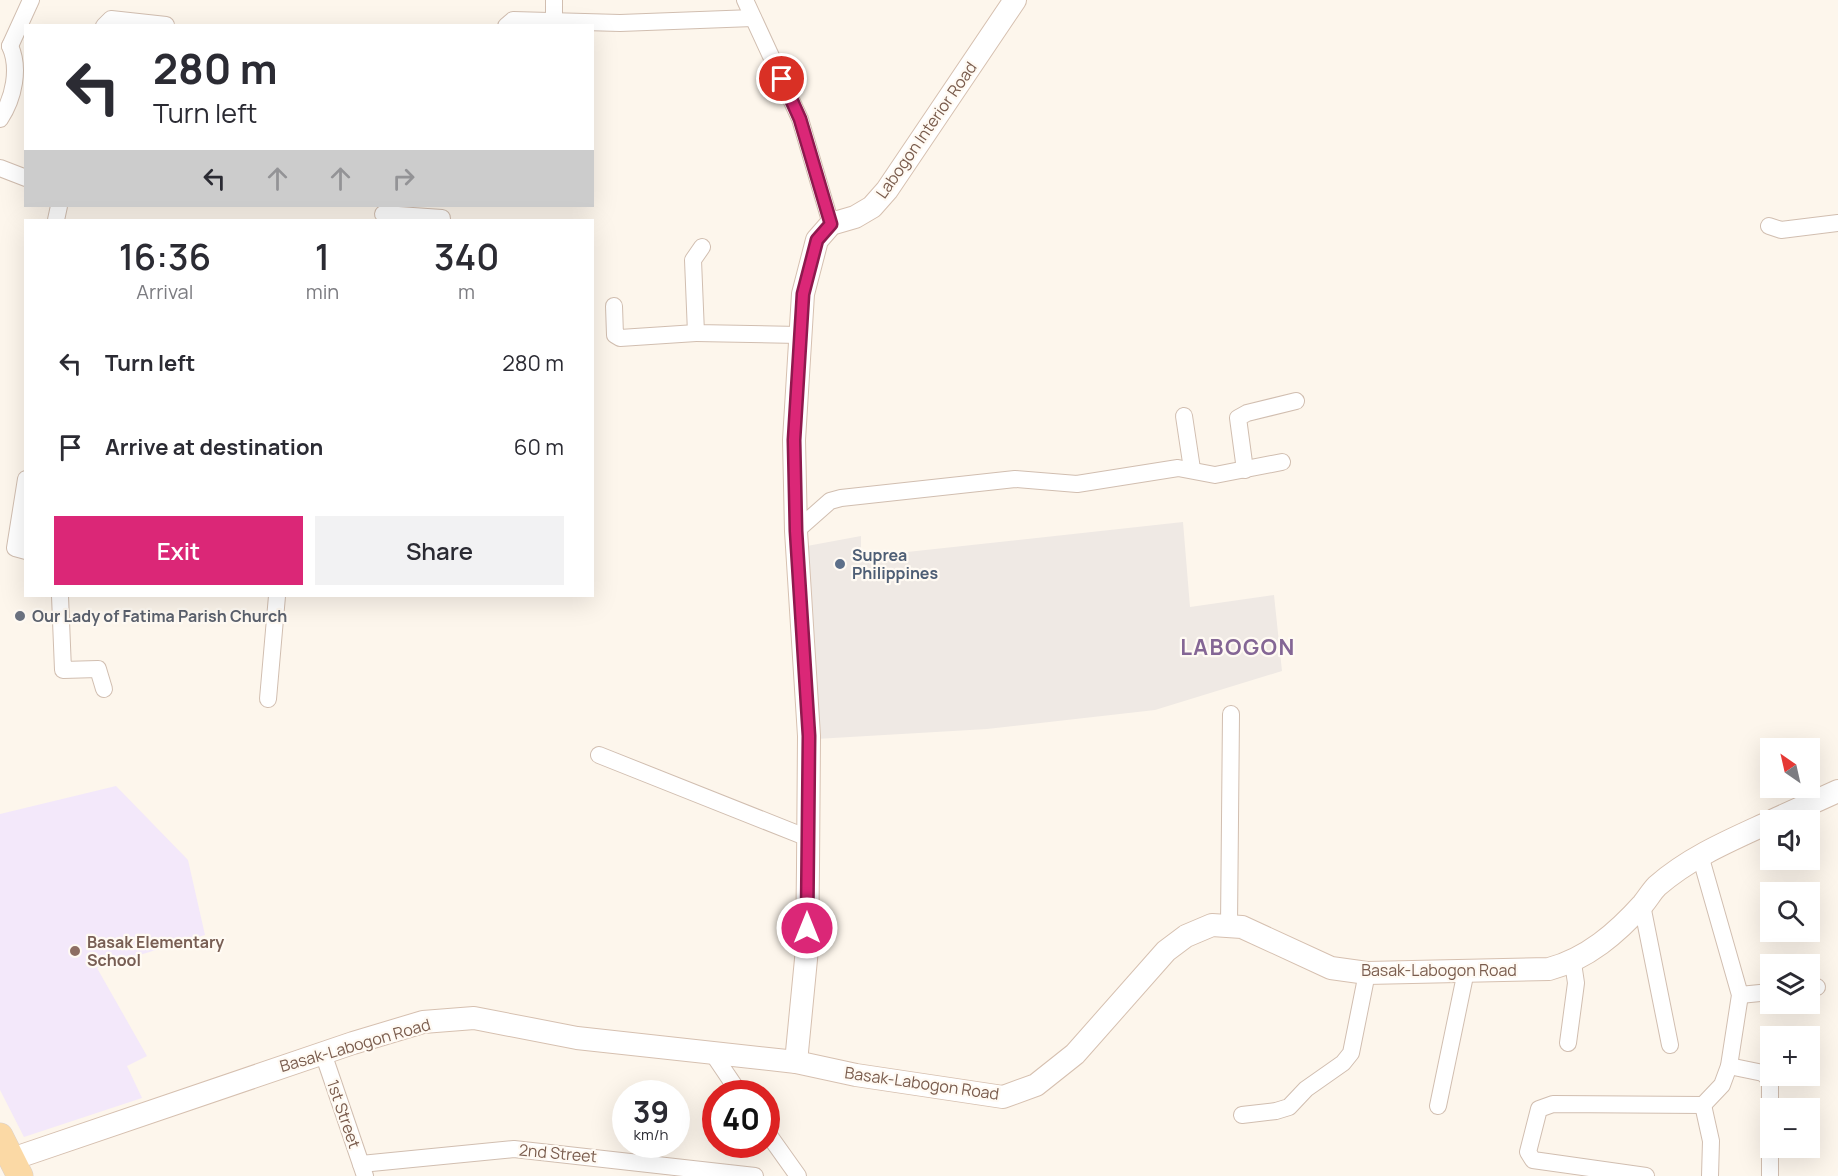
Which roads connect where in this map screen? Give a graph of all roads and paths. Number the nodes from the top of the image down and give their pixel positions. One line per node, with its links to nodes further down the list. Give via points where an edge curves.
1 (31, 0): 10 (street)
2 (554, 0): 6 (street)
3 (745, 0): 5 (street)
4 (1015, 0): 17 (street, Labogon Interior Road, via 887,190 872,207)
5 (753, 18): 6 (street, via 620,23); 17 (street, via 800,119)
6 (554, 20): 9 (street, via 513,20)
7 (106, 24): 8 (street, via 111,20)
8 (155, 24)
9 (508, 24)
10 (12, 43): 11 (street)
11 (17, 99): 12 (street)
12 (0, 119)
13 (0, 168): 14 (street)
14 (24, 177)
15 (383, 213): 16 (street)
16 (442, 215)
17 (831, 224): 23 (street, via 817,240 803,294)
18 (1838, 224): 19 (street, via 1781,230)
19 (1769, 226)
20 (702, 247): 22 (street, via 693,260)
21 (614, 306): 22 (street, via 615,335 620,338)
22 (696, 333): 23 (street)
23 (799, 335): 30 (street, via 794,440)
24 (1296, 401): 28 (street, via 1238,418)
25 (1184, 416): 27 (street)
26 (1282, 462): 28 (street)
27 (1192, 469): 28 (street, via 1215,475); 30 (street, via 1077,484 1015,479 841,498 830,501)
28 (1245, 470)
29 (24, 492): 31 (street, via 15,548)
30 (796, 531): 41 (street, via 809,736)
31 (24, 550)
32 (60, 597): 34 (street, via 63,670 98,669)
33 (277, 597): 35 (street)
34 (104, 689)
35 (268, 699)
36 (1231, 714): 44 (street)
37 (599, 754): 41 (street)
38 (1838, 791): 39 (street, Basak-Labogon Road)
39 (1796, 810)
40 (1760, 827): 42 (street, Basak-Labogon Road)
41 (808, 838): 54 (street, via 807,948)
42 (1700, 855): 43 (street, Basak-Labogon Road, via 1657,886); 49 (street)
43 (1642, 905): 45 (street, Basak-Labogon Road, via 1599,946); 51 (street)
44 (1229, 926): 47 (street, Basak-Labogon Road, via 1242,927 1331,968); 54 (street, Basak-Labogon Road, via 1212,925 1186,936 1155,964 1075,1054 1036,1085 1003,1097)
45 (1573, 963): 46 (street, Basak-Labogon Road, via 1549,969); 50 (street, via 1576,983)
46 (1466, 971): 47 (street, Basak-Labogon Road); 58 (street)
47 (1367, 973): 59 (street, via 1351,1053 1343,1063 1306,1089 1289,1107)
48 (1760, 993): 49 (street)
49 (1740, 995): 55 (street)
50 (1568, 1042)
51 (1670, 1045)
52 (711, 1051): 53 (street, Basak-Labogon Road, via 577,1038 474,1018 423,1022); 54 (street, Basak-Labogon Road); 56 (street)
53 (323, 1053): 62 (street, Basak-Labogon Road); 63 (street, 1st Street)
54 (796, 1062)
55 (1729, 1066): 57 (street, via 1722,1085); 68 (street, via 1763,1073 1770,1080)
56 (731, 1080)
57 (1703, 1105): 66 (street, via 1553,1104 1539,1109 1528,1152 1533,1160); 67 (street, via 1712,1141)
58 (1438, 1106)
59 (1242, 1115)
60 (0, 1136): 62 (main road)
61 (780, 1151): 65 (street)
62 (16, 1168)
63 (363, 1170): 64 (street, 2nd Street, via 514,1149)
64 (755, 1176)
65 (798, 1176)
66 (1646, 1176)
67 (1710, 1176)
68 (1770, 1176)

